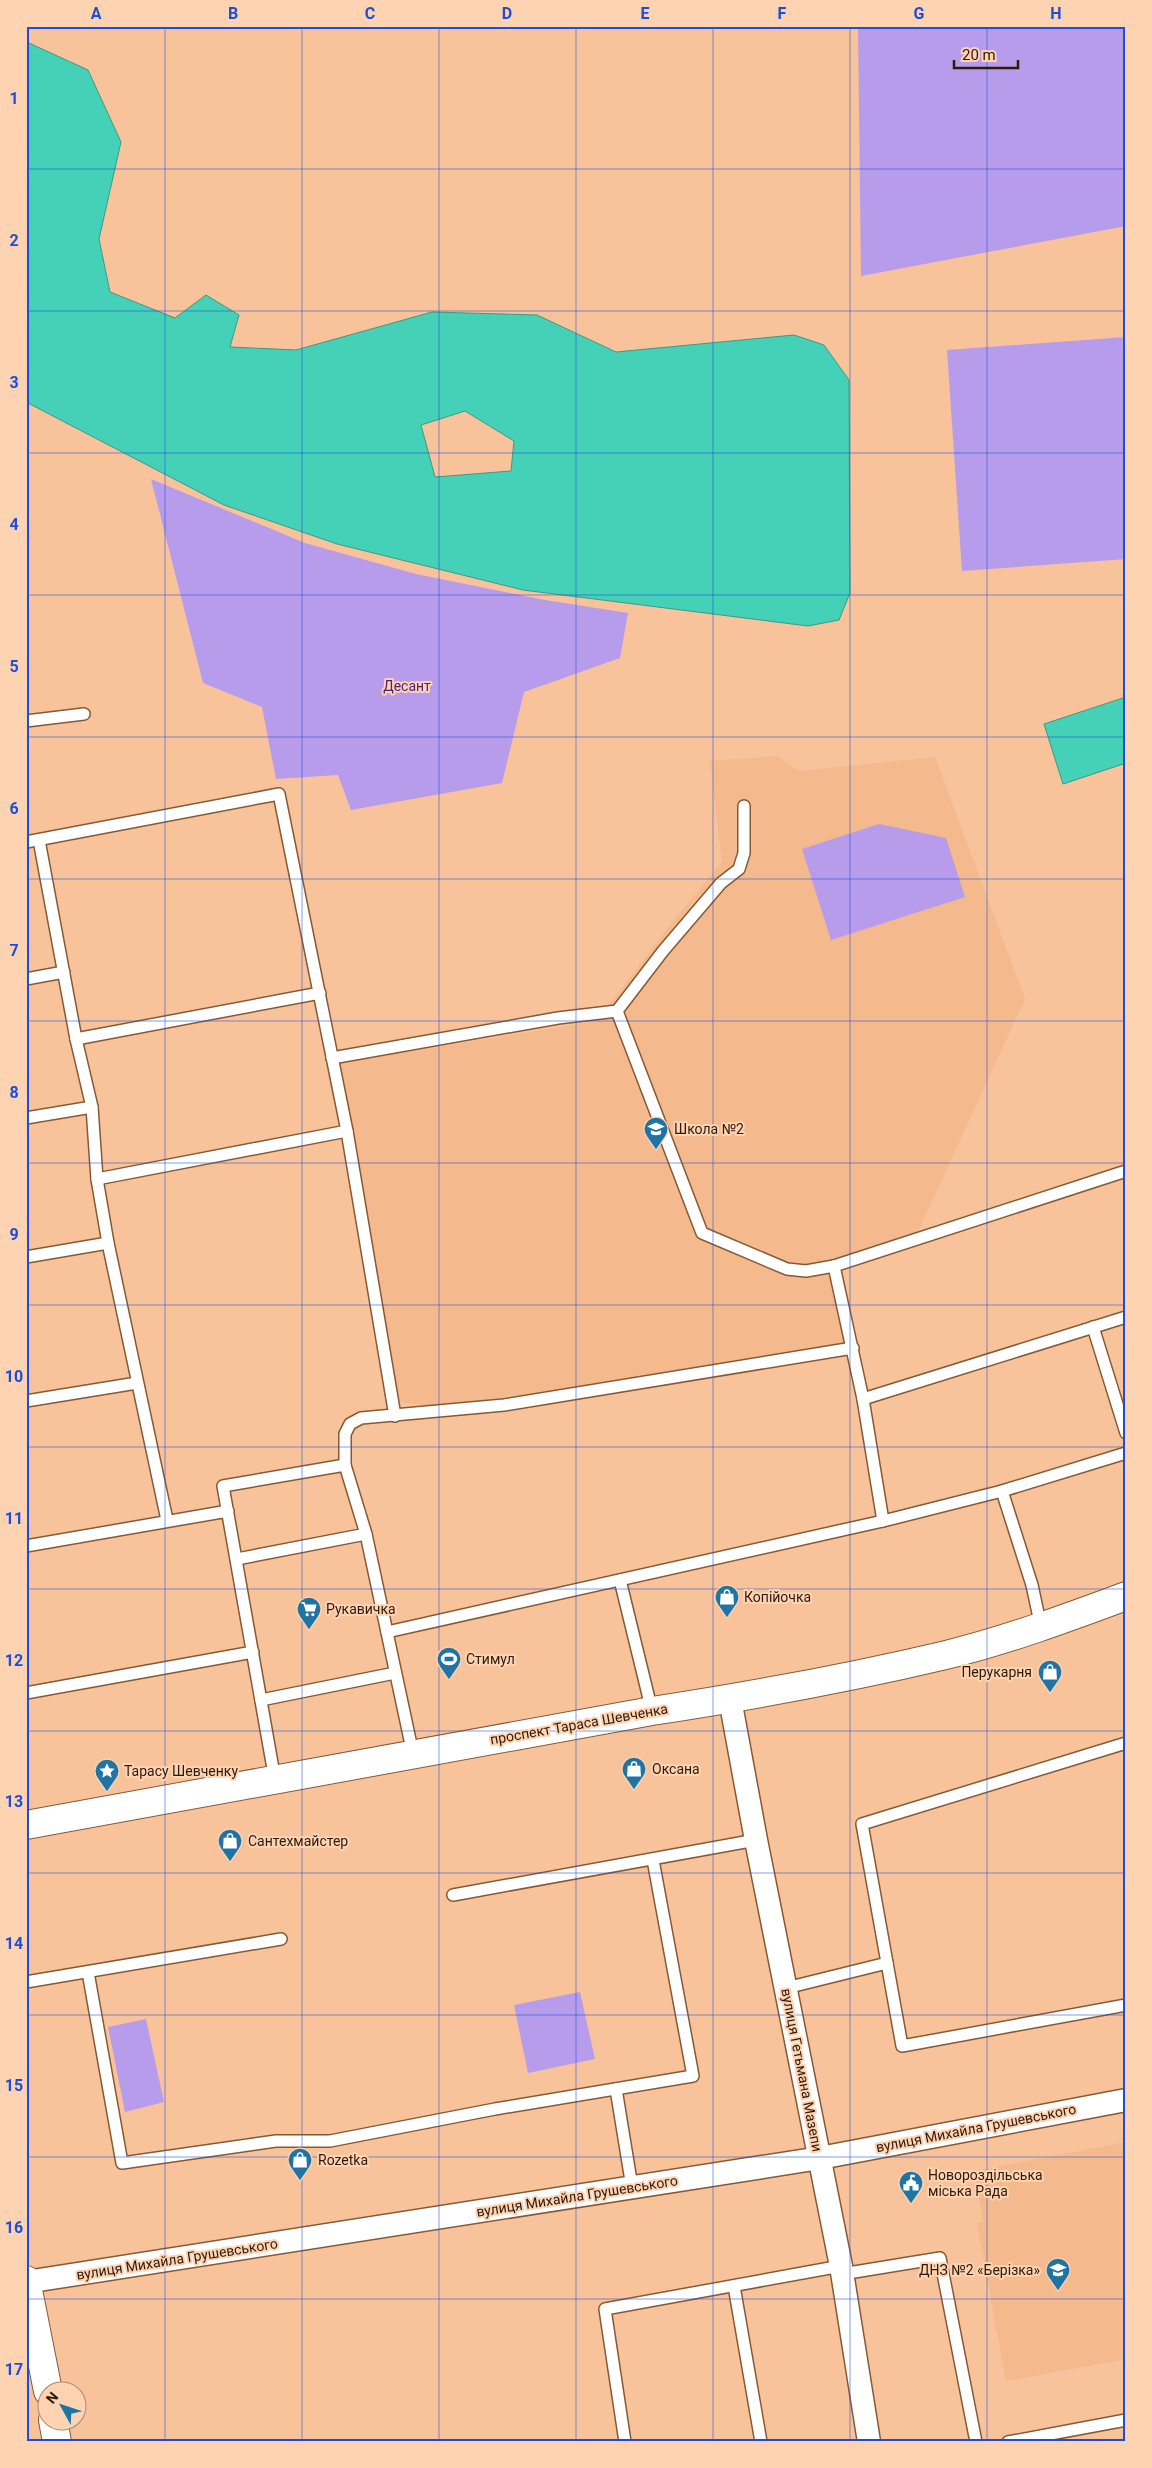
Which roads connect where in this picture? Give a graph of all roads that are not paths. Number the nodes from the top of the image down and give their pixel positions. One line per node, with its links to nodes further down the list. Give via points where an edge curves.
1 (84, 714): 2 (lane)
2 (26, 721)
3 (744, 806): 9 (lane, via 744,853 739,869 714,890)
4 (39, 840): 5 (lane); 6 (lane); 8 (lane, via 279,794)
5 (26, 842)
6 (64, 972): 7 (lane); 10 (lane)
7 (26, 979)
8 (320, 993): 10 (lane); 11 (lane)
9 (617, 1011): 11 (lane, via 558,1018); 19 (lane, via 702,1233 787,1269 806,1271)
10 (76, 1039): 12 (lane)
11 (332, 1058): 14 (lane)
12 (92, 1107): 13 (lane); 16 (lane)
13 (26, 1118)
14 (347, 1130): 16 (lane); 26 (lane)
15 (1126, 1171): 19 (lane)
16 (97, 1179): 17 (lane)
17 (108, 1242): 18 (lane); 23 (lane)
18 (26, 1257)
19 (834, 1266): 22 (lane)
20 (1126, 1317): 21 (lane)
21 (1093, 1327): 24 (lane); 27 (lane)
22 (853, 1348): 24 (lane); 26 (lane, via 504,1405)
23 (137, 1383): 25 (lane); 32 (lane)
24 (863, 1400): 33 (lane)
25 (26, 1401)
26 (395, 1416): 29 (lane, via 361,1418 350,1424 344,1434)
27 (1126, 1433)
28 (1126, 1454): 30 (lane)
29 (345, 1465): 31 (lane, via 223,1486); 34 (lane)
30 (1002, 1491): 33 (lane); 39 (lane, via 1032,1585)
31 (228, 1511): 32 (lane); 36 (lane)
32 (167, 1520): 35 (lane)
33 (883, 1521): 37 (lane)
34 (366, 1534): 36 (lane); 40 (lane)
35 (26, 1546)
36 (236, 1560): 41 (lane)
37 (620, 1580): 40 (lane); 46 (lane)
38 (1126, 1596): 39 (street, проспект Тараса Шевченка)
39 (1041, 1627): 44 (street, проспект Тараса Шевченка, via 946,1655)
40 (386, 1632): 42 (lane)
41 (253, 1652): 43 (lane); 45 (lane)
42 (395, 1673): 45 (lane); 48 (lane)
43 (26, 1693)
44 (730, 1699): 46 (street, проспект Тараса Шевченка); 51 (street, вулиця Гетьмана Мазепи)
45 (261, 1700): 49 (lane)
46 (652, 1711): 48 (street, проспект Тараса Шевченка)
47 (1126, 1743): 55 (lane, via 862,1824)
48 (412, 1754): 49 (street, проспект Тараса Шевченка)
49 (275, 1780): 50 (street, проспект Тараса Шевченка)
50 (26, 1825)
51 (756, 1840): 52 (lane); 58 (street, вулиця Гетьмана Мазепи)
52 (653, 1860): 53 (lane); 60 (lane, via 693,2076)
53 (453, 1894)
54 (281, 1939): 56 (lane)
55 (887, 1963): 58 (lane); 59 (lane, via 902,2046)
56 (88, 1972): 57 (lane); 60 (lane, via 122,2163 276,2141 330,2141)
57 (26, 1982)
58 (786, 1988): 62 (street, вулиця Гетьмана Мазепи)
59 (1126, 2004)
60 (616, 2089): 63 (lane)
61 (1126, 2100): 62 (street, вулиця Михайла Грушевського)
62 (820, 2158): 63 (street, вулиця Михайла Грушевського); 64 (street, вулиця Гетьмана Мазепи)
63 (632, 2187): 65 (street, вулиця Михайла Грушевського)
64 (842, 2270): 66 (lane); 72 (street, вулиця Гетьмана Мазепи); 73 (lane, via 940,2258)
65 (26, 2282): 67 (street)
66 (734, 2286): 70 (lane, via 605,2309); 71 (lane)
67 (46, 2380)
68 (1126, 2420): 69 (lane)
69 (1045, 2438): 74 (lane)
70 (625, 2442)
71 (761, 2442)
72 (869, 2442)
73 (976, 2442)
74 (1008, 2442)

